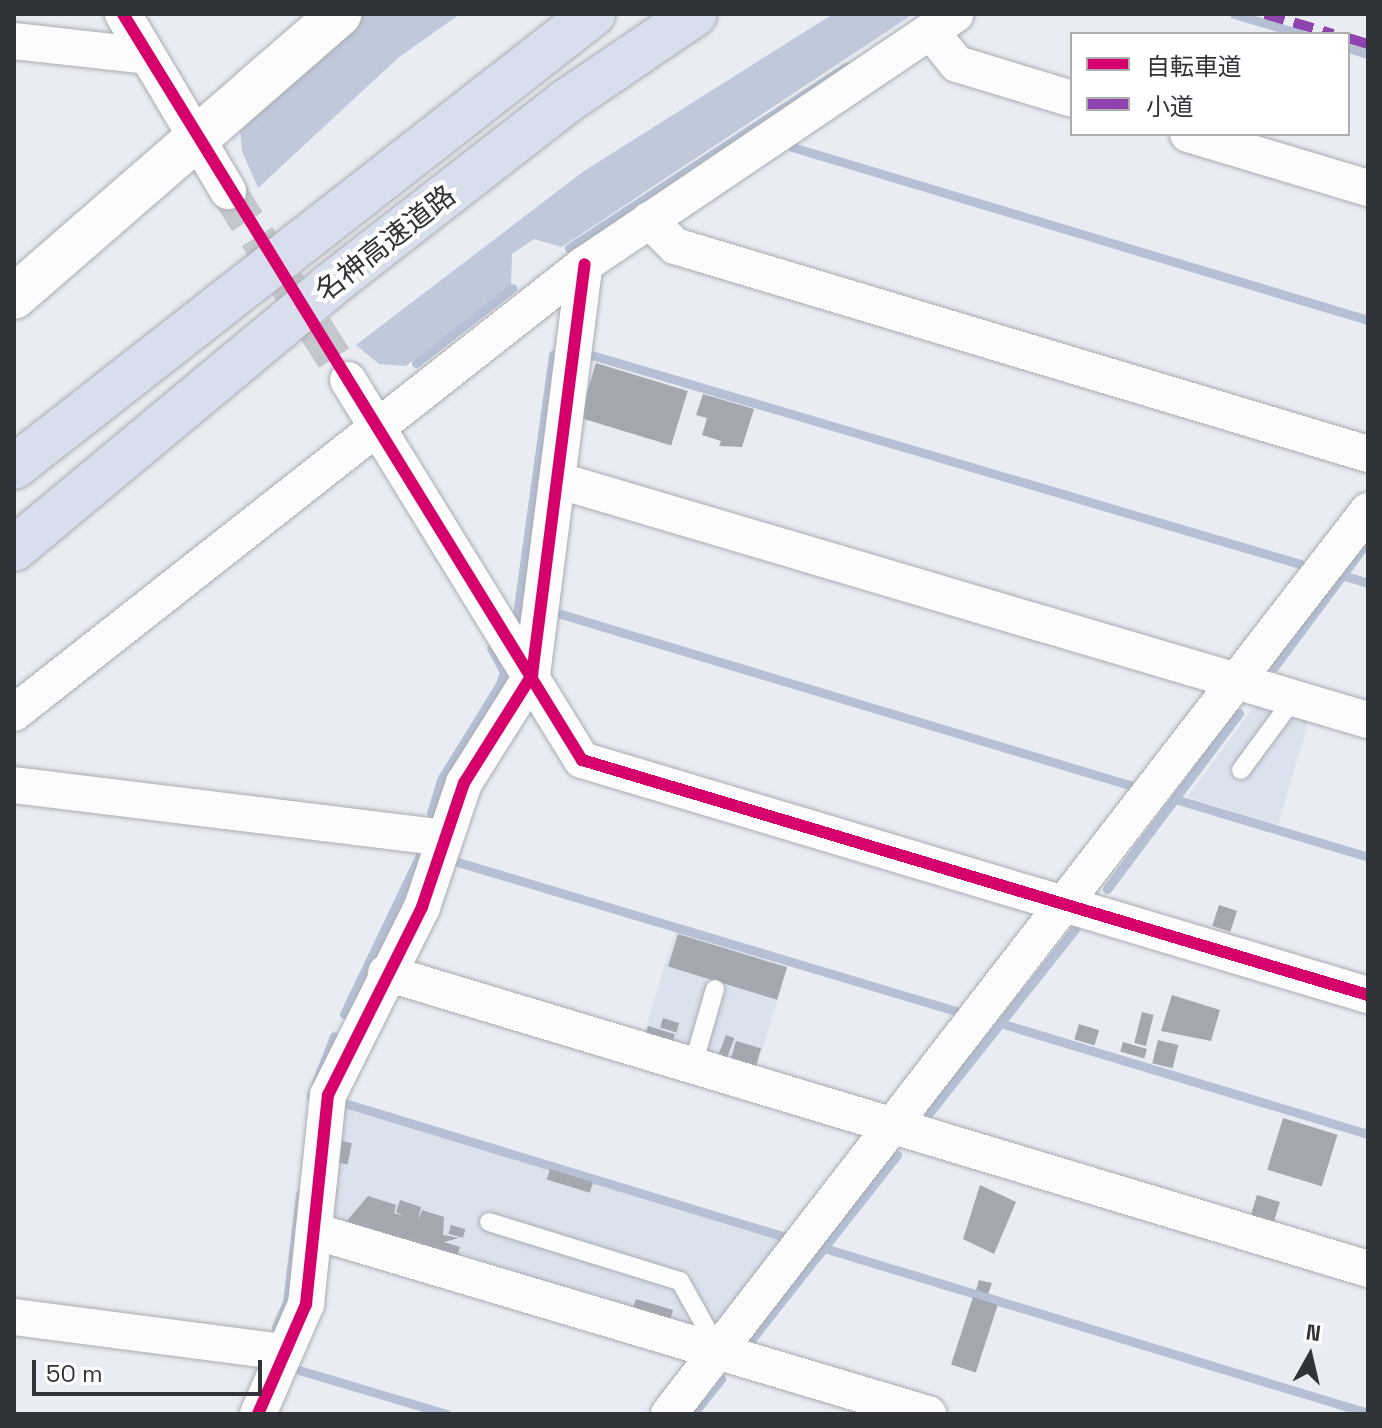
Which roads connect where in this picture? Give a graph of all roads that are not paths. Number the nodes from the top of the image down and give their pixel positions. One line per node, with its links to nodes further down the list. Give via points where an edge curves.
1 (123, 14): 7 (street)
2 (339, 14): 10 (street)
3 (593, 14): 19 (highway, 名神高速道路)
4 (695, 14): 22 (highway, 名神高速道路, via 564,103 328,287)
5 (943, 23): 8 (street, via 957,64); 13 (street)
6 (14, 41): 7 (street)
7 (147, 56): 10 (street)
8 (1070, 98)
9 (1195, 136): 11 (street)
10 (196, 137): 12 (street); 15 (street)
11 (1368, 188)
12 (228, 191)
13 (649, 220): 14 (street); 18 (street, via 675,246)
14 (585, 264): 17 (street); 20 (street)
15 (14, 297)
16 (348, 380): 17 (street)
17 (372, 425): 23 (street); 26 (street)
18 (1368, 454)
19 (14, 467)
20 (557, 480): 23 (street); 24 (street)
21 (1368, 511): 24 (street)
22 (14, 549)
23 (532, 675): 30 (street, via 464,783); 31 (street, via 582,760)
24 (1240, 681): 25 (street); 31 (street)
25 (1294, 698): 27 (street); 28 (lane)
26 (14, 713)
27 (1368, 720)
28 (1241, 770)
29 (14, 785): 30 (street)
30 (445, 838): 32 (street, via 422,907)
31 (1067, 905): 34 (street); 36 (street)
32 (386, 973): 35 (street); 38 (street, via 328,1095)
33 (715, 989): 35 (lane)
34 (1368, 995)
35 (693, 1065): 36 (street)
36 (893, 1126): 39 (street); 42 (street)
37 (489, 1222): 42 (lane, via 680,1281)
38 (314, 1231): 41 (street, via 306,1304); 42 (street)
39 (1368, 1269)
40 (14, 1317): 41 (street)
41 (285, 1352): 43 (street)
42 (720, 1352): 44 (street); 45 (street)
43 (258, 1414)
44 (669, 1414)
45 (928, 1414)

